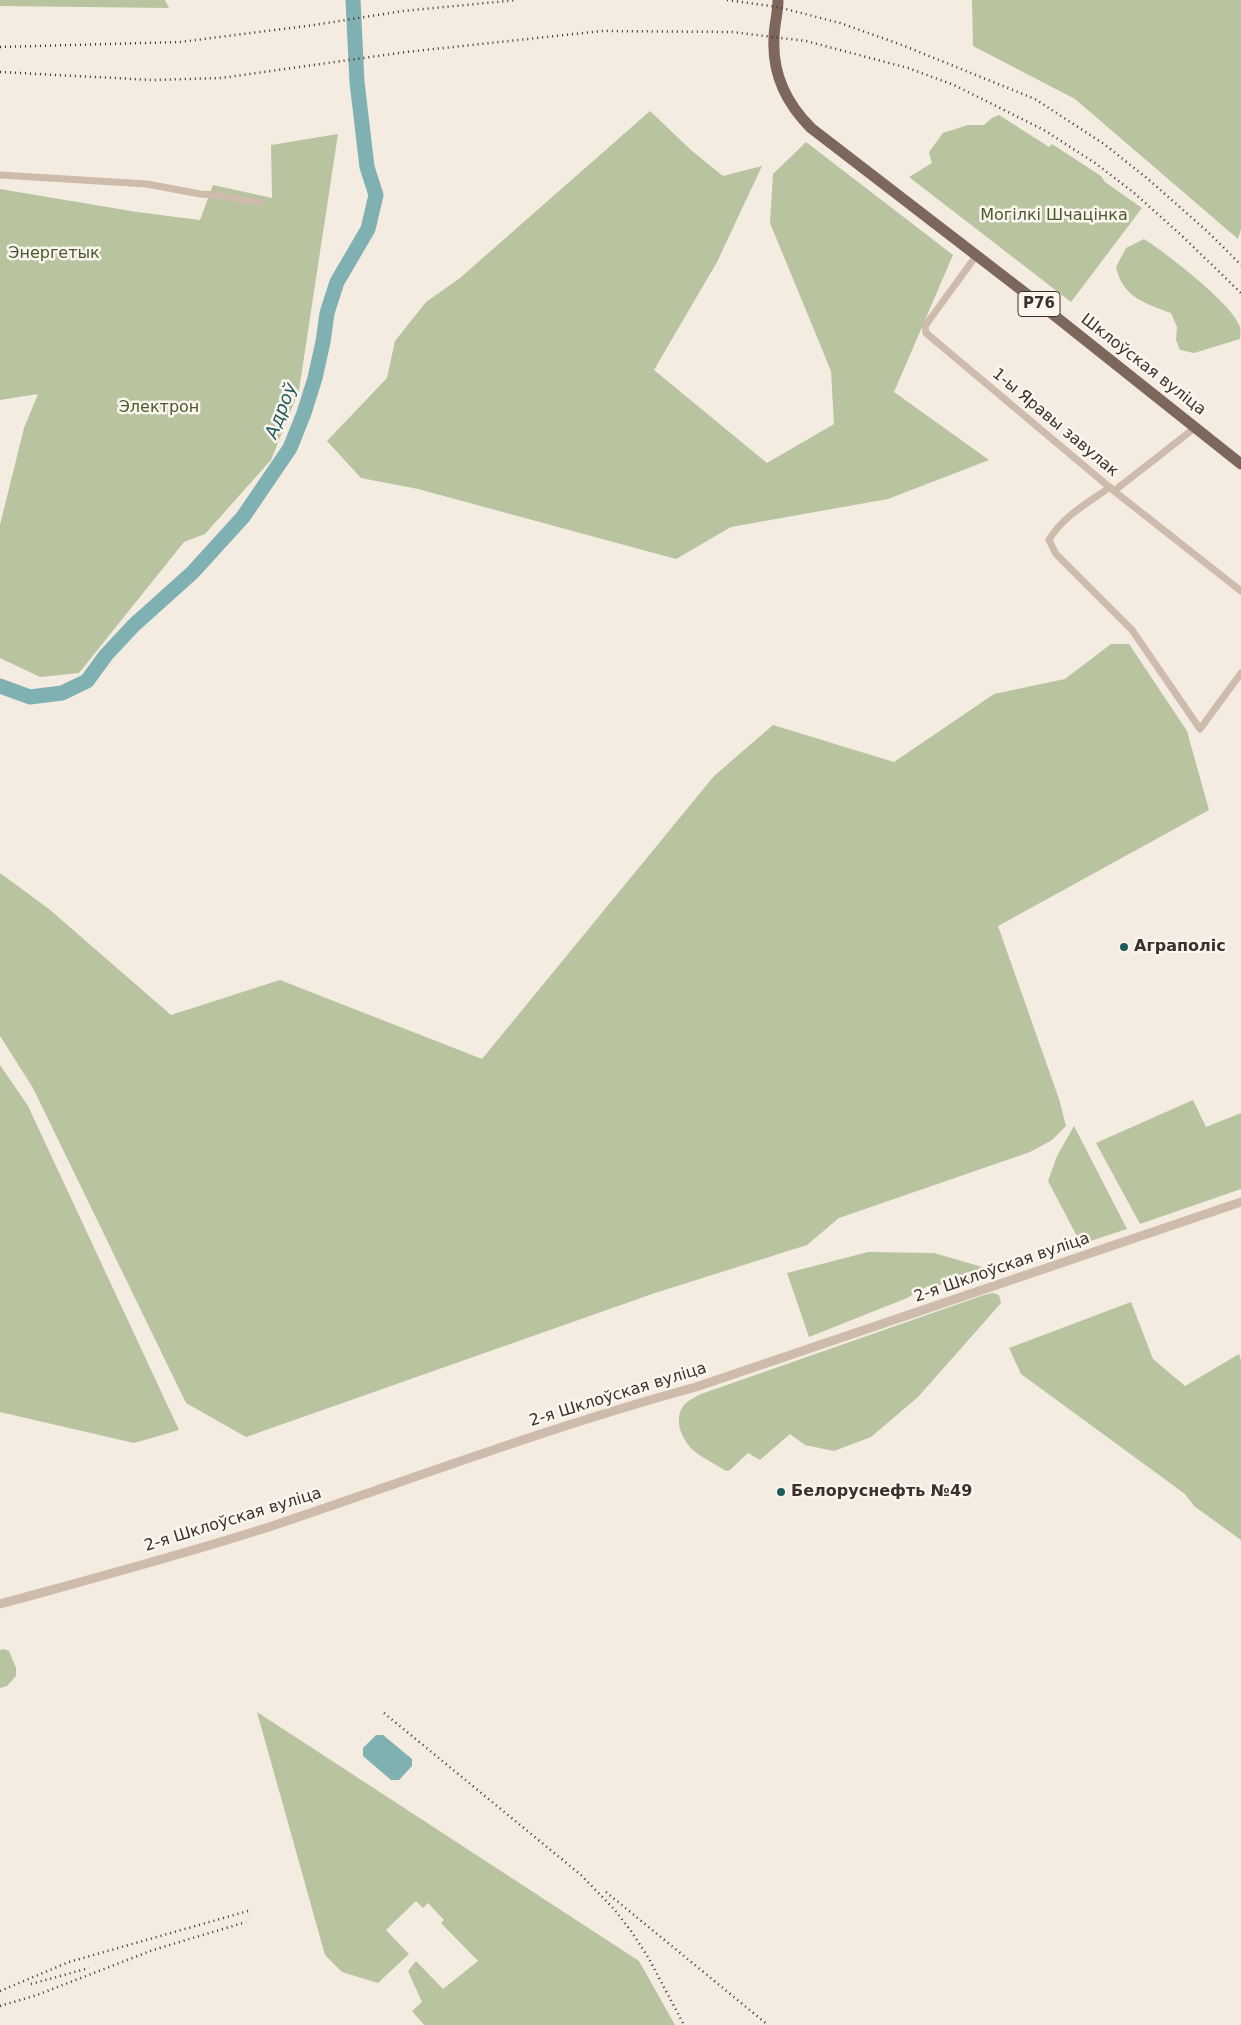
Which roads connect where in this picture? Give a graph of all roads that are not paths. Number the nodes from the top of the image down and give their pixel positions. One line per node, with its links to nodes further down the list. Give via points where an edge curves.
1 (778, 0): 4 (main road, Шклоўская вуліца / Р76, via 773,53 782,88 795,111 834,147)
2 (0, 174): 3 (street, via 147,184)
3 (262, 203)
4 (976, 256): 5 (main road, Шклоўская вуліца / Р76); 7 (street, 1-ы Яравы завулак, via 925,326 926,333)
5 (1196, 427): 6 (main road, Шклоўская вуліца / Р76); 7 (street)
6 (1241, 464)
7 (1112, 489): 8 (street, 1-ы Яравы завулак); 9 (street, via 1055,529 1049,540 1056,554 1132,630 1200,729)
8 (1241, 591)
9 (1241, 673)
10 (1241, 1202): 11 (street, 2-я Шклоўская вуліца, via 696,1387 622,1407 196,1550)
11 (0, 1604)

